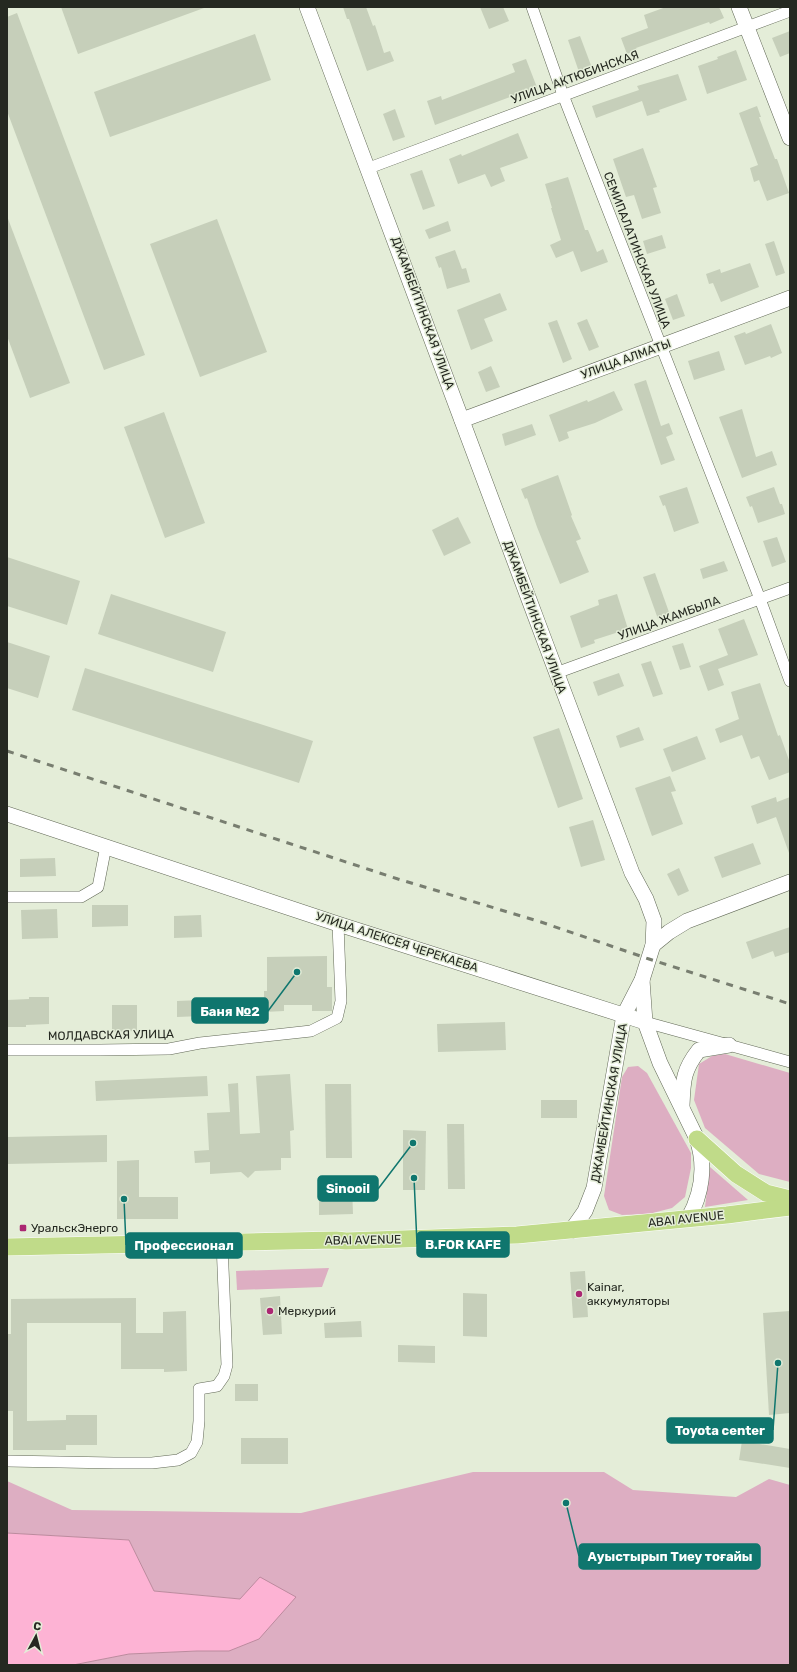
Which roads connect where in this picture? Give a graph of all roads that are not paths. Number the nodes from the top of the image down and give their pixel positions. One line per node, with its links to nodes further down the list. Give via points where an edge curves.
1 (307, 7): 8 (street, ДЖАМБЕЙТИНСКАЯ УЛИЦА)
2 (532, 7): 6 (street, СЕМИПАЛАТИНСКАЯ УЛИЦА)
3 (739, 7): 5 (street)
4 (790, 11): 5 (street, УЛИЦА АКТЮБИНСКАЯ)
5 (747, 27): 6 (street, УЛИЦА АКТЮБИНСКАЯ); 7 (street)
6 (563, 96): 8 (street, УЛИЦА АКТЮБИНСКАЯ); 10 (street, СЕМИПАЛАТИНСКАЯ УЛИЦА)
7 (790, 138)
8 (369, 168): 11 (street, ДЖАМБЕЙТИНСКАЯ УЛИЦА)
9 (790, 298): 10 (street, УЛИЦА АЛМАТЫ)
10 (661, 346): 11 (street, УЛИЦА АЛМАТЫ); 13 (street, СЕМИПАЛАТИНСКАЯ УЛИЦА)
11 (462, 420): 14 (street, ДЖАМБЕЙТИНСКАЯ УЛИЦА)
12 (790, 588): 13 (street, УЛИЦА ЖАМБЫЛА)
13 (760, 599): 14 (street, УЛИЦА ЖАМБЫЛА); 15 (street, СЕМИПАЛАТИНСКАЯ УЛИЦА)
14 (556, 673): 21 (street, ДЖАМБЕЙТИНСКАЯ УЛИЦА, via 632,873 654,921)
15 (790, 681)
16 (7, 814): 17 (street, УЛИЦА АЛЕКСЕЯ ЧЕРЕКАЕВА)
17 (106, 846): 19 (street, via 98,887 81,898); 20 (street, УЛИЦА АЛЕКСЕЯ ЧЕРЕКАЕВА)
18 (790, 882): 21 (street, via 687,921)
19 (7, 897)
20 (338, 924): 23 (street, УЛИЦА АЛЕКСЕЯ ЧЕРЕКАЕВА); 26 (street, МОЛДАВСКАЯ УЛИЦА, via 341,1001 337,1018 311,1032 200,1042 169,1049)
21 (653, 945): 22 (street, ДЖАМБЕЙТИНСКАЯ УЛИЦА)
22 (642, 980): 23 (street, ДЖАМБЕЙТИНСКАЯ УЛИЦА); 24 (street)
23 (624, 1015): 24 (street, УЛИЦА АЛЕКСЕЯ ЧЕРЕКАЕВА); 33 (street, ДЖАМБЕЙТИНСКАЯ УЛИЦА, via 594,1188 585,1211)
24 (645, 1022): 25 (street, УЛИЦА АЛЕКСЕЯ ЧЕРЕКАЕВА); 28 (street)
25 (729, 1045): 27 (street, УЛИЦА АЛЕКСЕЯ ЧЕРЕКАЕВА); 28 (street, via 699,1050 690,1062 683,1079)
26 (7, 1050)
27 (790, 1062)
28 (681, 1110): 29 (street)
29 (697, 1139): 30 (main road, via 736,1174 766,1193); 32 (street, via 702,1164 700,1188 698,1199)
30 (790, 1200)
31 (790, 1207): 32 (main road, ABAI AVENUE)
32 (688, 1219): 33 (main road, ABAI AVENUE)
33 (570, 1231): 34 (main road, ABAI AVENUE, via 452,1238)
34 (222, 1243): 35 (main road, ABAI AVENUE); 36 (street, via 227,1365 224,1376 217,1386 199,1389 197,1442 190,1453 178,1460 152,1463)
35 (7, 1247)
36 (7, 1461)

